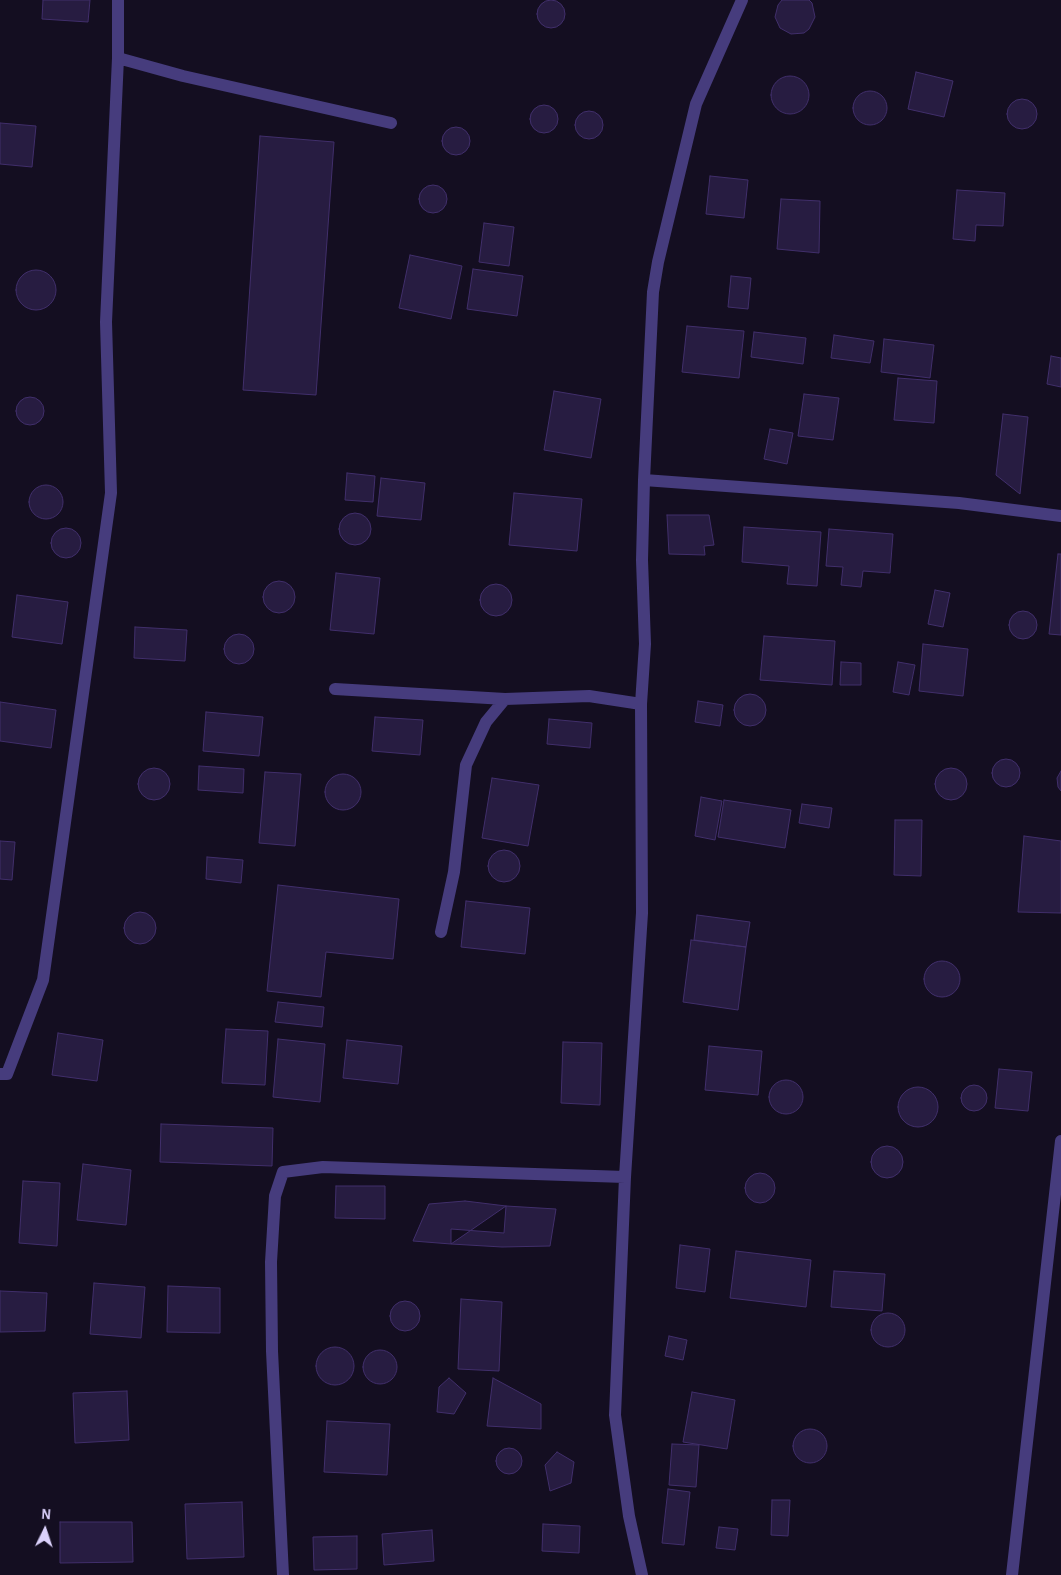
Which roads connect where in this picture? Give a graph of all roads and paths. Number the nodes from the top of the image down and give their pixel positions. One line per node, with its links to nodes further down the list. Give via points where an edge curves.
1 (118, 0): 3 (street)
2 (742, 0): 5 (street, via 696,104 658,262 653,292)
3 (118, 58): 4 (street); 11 (street, via 106,322 111,493 43,980 7,1074)
4 (391, 123)
5 (644, 480): 6 (street, via 959,503); 9 (street, via 645,644)
6 (1061, 516)
7 (335, 689): 8 (street)
8 (505, 699): 9 (street, via 589,696); 10 (street, via 486,722 466,765 454,872)
9 (641, 704): 13 (street, via 642,913)
10 (442, 932)
11 (0, 1074)
12 (1061, 1142): 16 (street)
13 (625, 1177): 14 (street, via 323,1167 283,1172 275,1196 271,1272); 15 (street, via 616,1414 629,1516)
14 (284, 1575)
15 (642, 1575)
16 (1012, 1575)

